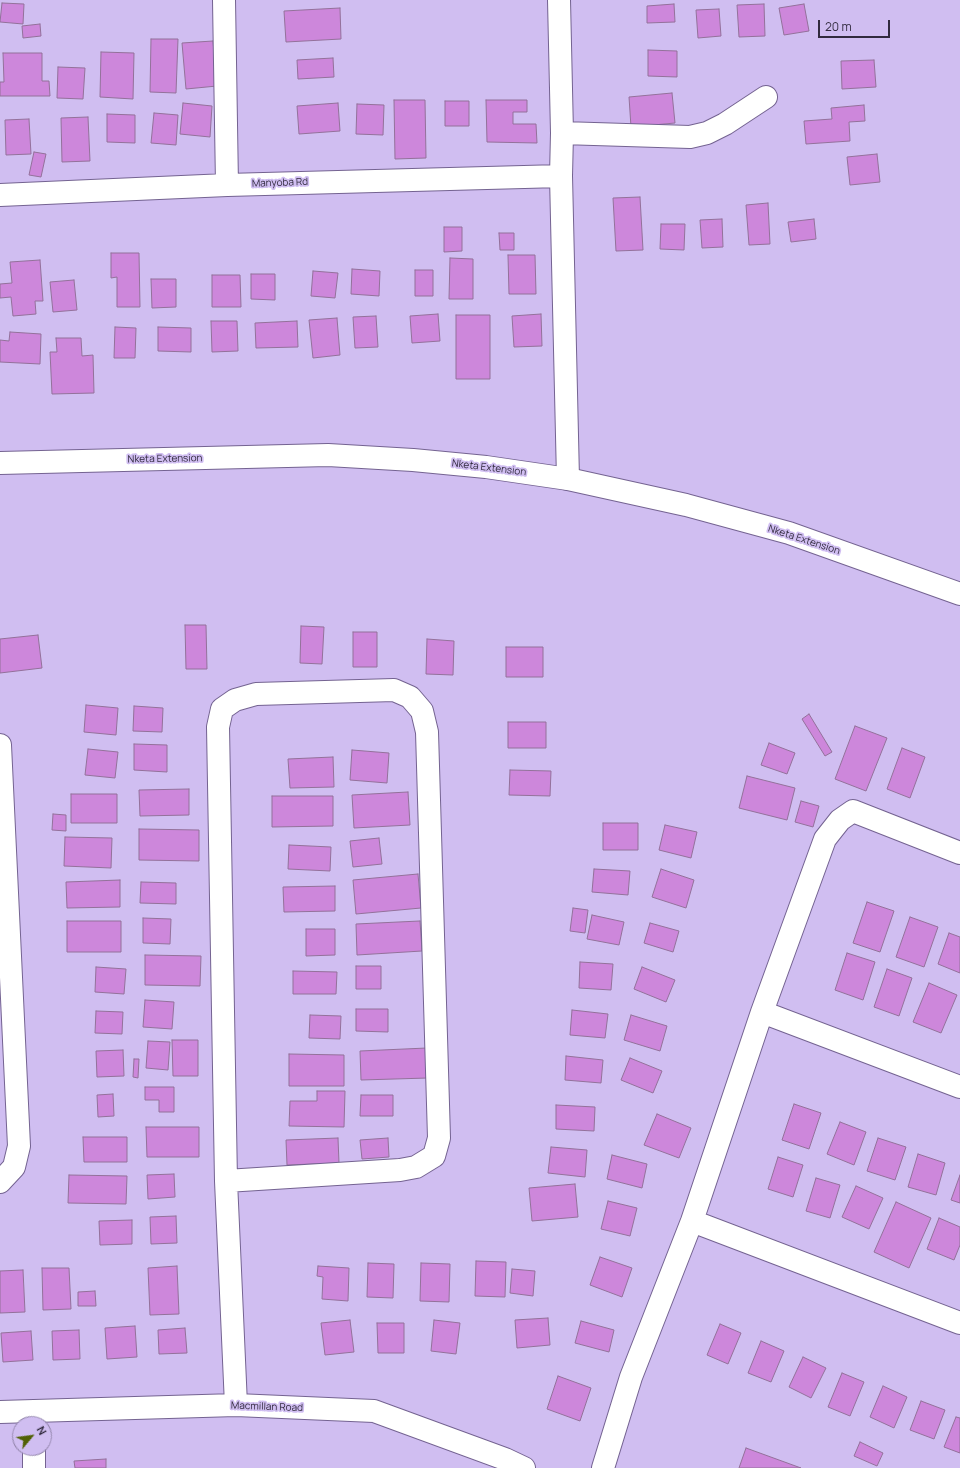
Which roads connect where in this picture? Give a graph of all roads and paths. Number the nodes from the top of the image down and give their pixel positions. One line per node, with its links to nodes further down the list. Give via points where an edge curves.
1 (224, 0): 6 (street)
2 (560, 0): 4 (street)
3 (766, 97): 4 (street, via 707,133 690,137)
4 (562, 133): 5 (street)
5 (561, 176): 6 (street, Manyoba Rd); 9 (street)
6 (227, 185): 7 (street, Manyoba Rd)
7 (0, 194)
8 (0, 463): 9 (street, Nketa Extension, via 328,455 472,466)
9 (568, 480): 10 (street, Nketa Extension, via 686,505 789,533)
10 (960, 594)
11 (0, 745): 16 (street, via 19,1146 14,1167)
12 (960, 853): 13 (street, via 853,811 840,820 825,839)
13 (762, 1012): 14 (street); 17 (street)
14 (960, 1087)
15 (226, 1181): 15 (street, via 218,727 222,709 235,700 256,694 394,690 410,697 422,711 427,732 439,1138 434,1156 416,1167 400,1170); 19 (street)
16 (0, 1182)
17 (692, 1221): 18 (street); 26 (street, via 631,1377)
18 (960, 1323)
19 (236, 1405): 22 (street, Macmillan Road); 25 (street, Macmillan Road, via 374,1411)
20 (0, 1412): 21 (street, Macmillan Road)
21 (23, 1416)
22 (52, 1417)
23 (34, 1456): 24 (street)
24 (34, 1468)
25 (524, 1468)
26 (603, 1468)

